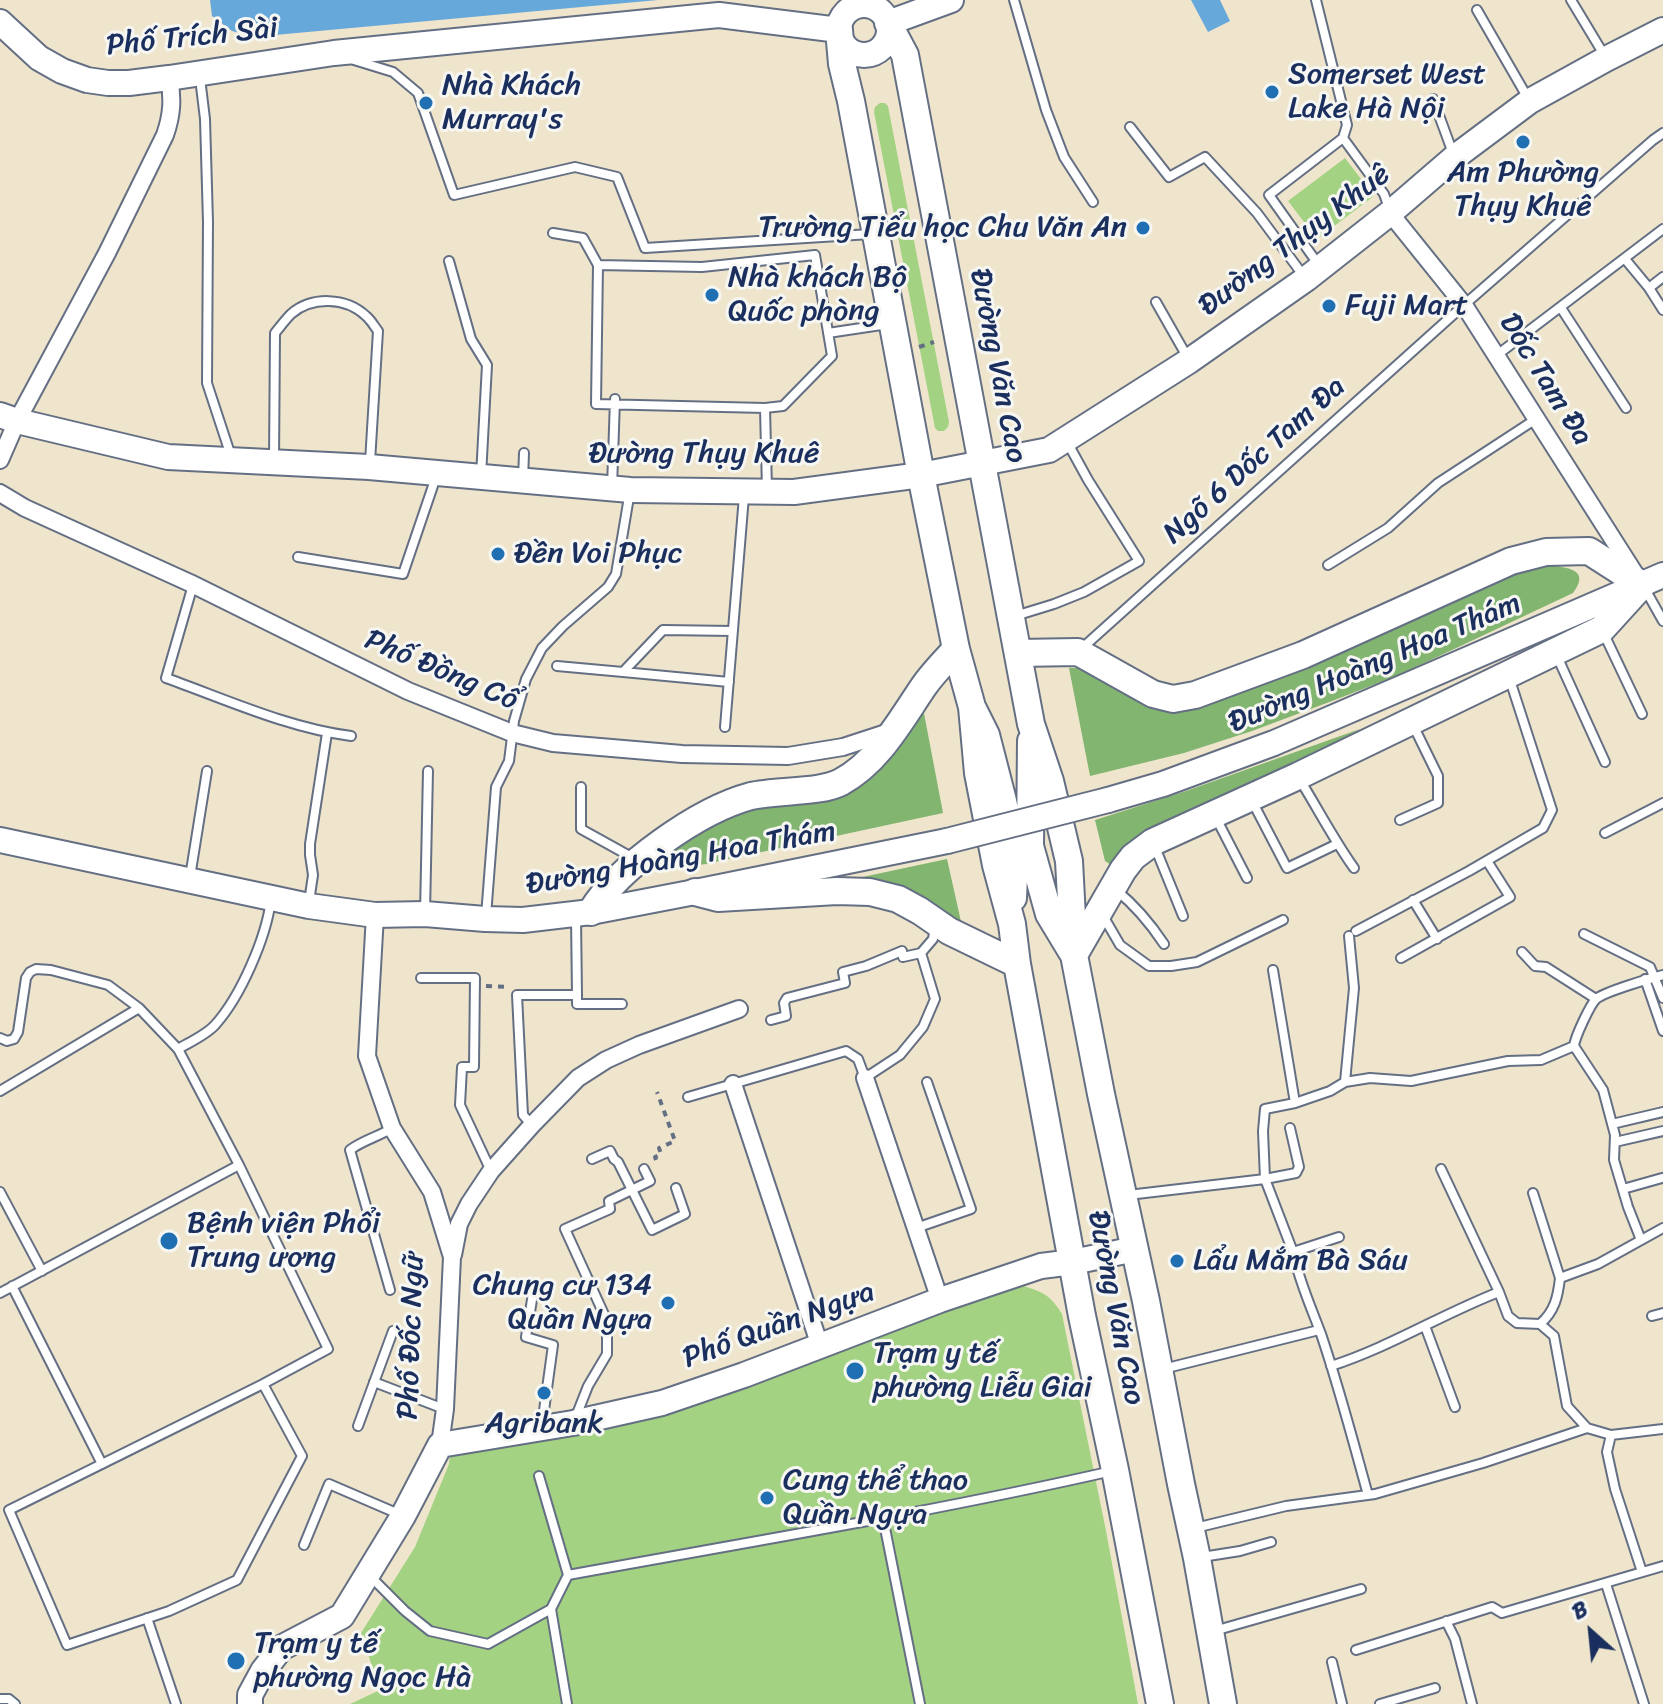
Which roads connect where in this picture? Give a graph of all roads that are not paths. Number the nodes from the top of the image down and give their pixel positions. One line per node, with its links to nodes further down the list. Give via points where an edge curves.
1 (951, 0): 7 (main road)
2 (1014, 0): 20 (lane, via 1064,157)
3 (1316, 0): 18 (lane, via 1347,125)
4 (1571, 0): 11 (lane)
5 (1477, 10): 15 (lane)
6 (0, 22): 13 (main road, Phố Trích Sài, via 39,58 87,80 129,83)
7 (888, 23): 8 (main road, via 880,10 865,5 850,9); 8 (main road, via 887,40 868,54 851,51); 49 (main road, Đường Văn Cao, via 905,55)
8 (839, 30): 10 (main road, Phố Trích Sài, via 719,15); 24 (main road, Đường Văn Cao)
9 (1663, 30): 11 (main road, Đường Thụy Khuê)
10 (334, 53): 12 (main road, Phố Trích Sài); 24 (lane, via 393,72 418,93 454,195 575,167 617,177 645,248)
11 (1606, 59): 15 (main road, Đường Thụy Khuê)
12 (200, 73): 13 (main road, Phố Trích Sài); 47 (lane, via 208,235 207,383)
13 (169, 78): 42 (street, via 173,98 165,135 107,253)
14 (1433, 99): 19 (lane)
15 (1530, 101): 19 (main road, Đường Thụy Khuê)
16 (1130, 127): 28 (lane, via 1169,177 1205,157)
17 (1663, 133): 32 (lane, Ngõ 6 Dốc Tam Đa)
18 (1343, 138): 21 (lane, via 1384,194); 28 (lane, via 1269,195)
19 (1455, 157): 21 (main road, Đường Thụy Khuê)
20 (1093, 202)
21 (1390, 213): 28 (main road, Đường Thụy Khuê); 32 (street, Dốc Tam Đa)
22 (1663, 229): 25 (lane)
23 (553, 233): 27 (lane, via 583,238)
24 (876, 234): 35 (main road, Đường Văn Cao)
25 (1625, 259): 30 (lane); 33 (lane)
26 (449, 261): 53 (lane, via 471,339 487,365)
27 (598, 265): 36 (lane, via 702,267 815,255); 39 (lane, via 596,404)
28 (1314, 274): 38 (main road, Đường Thụy Khuê)
29 (1663, 277): 30 (lane)
30 (1649, 288): 34 (lane)
31 (1156, 302): 38 (lane)
32 (1464, 305): 37 (street, Dốc Tam Đa); 67 (lane, Ngõ 6 Dốc Tam Đa)
33 (1561, 308): 37 (lane); 41 (lane)
34 (1663, 310)
35 (893, 324): 36 (lane); 52 (main road, Đường Văn Cao)
36 (828, 333): 40 (lane, via 832,356 783,406)
37 (1496, 356): 43 (street, Dốc Tam Đa)
38 (1189, 361): 44 (main road, Đường Thụy Khuê)
39 (614, 402): 40 (lane); 55 (lane)
40 (765, 408): 56 (lane)
41 (1626, 408)
42 (9, 418): 46 (street); 47 (main road, Đường Thụy Khuê, via 168,457)
43 (1536, 419): 59 (lane, via 1438,483 1388,528); 60 (street, Dốc Tam Đa)
44 (1066, 439): 49 (main road, Đường Thụy Khuê, via 1049,450); 62 (lane, via 1139,561 1084,592)
45 (524, 453): 54 (lane)
46 (0, 460)
47 (232, 461): 48 (main road, Đường Thụy Khuê)
48 (274, 462): 50 (main road, Đường Thụy Khuê); 50 (lane, via 275,333 308,303 328,299 353,307 378,331)
49 (982, 463): 52 (main road, Đường Thụy Khuê); 62 (main road, Đường Văn Cao)
50 (369, 467): 51 (main road, Đường Thụy Khuê)
51 (438, 473): 53 (main road, Đường Thụy Khuê); 58 (lane, via 403,574)
52 (921, 475): 56 (main road, Đường Thụy Khuê, via 794,492); 66 (main road, Đường Văn Cao)
53 (480, 477): 54 (main road, Đường Thụy Khuê)
54 (523, 480): 55 (main road, Đường Thụy Khuê)
55 (621, 489): 56 (main road, Đường Thụy Khuê); 79 (lane, via 616,574 542,648 526,679)
56 (756, 491): 65 (lane)
57 (0, 493): 61 (street, Phố Đồng Cổ)
58 (298, 557)
59 (1328, 565)
60 (1653, 580): 63 (lane); 64 (main road); 67 (main road, via 1589,551 1546,552 1511,561 1303,655 1173,699 1153,694); 99 (main road, Đường Hoàng Hoa Thám, bridge, via 1274,743 1163,784 947,841)
61 (193, 585): 78 (lane, via 166,678); 79 (street, Phố Đồng Cổ, via 408,691)
62 (1011, 617): 68 (main road, Đường Văn Cao)
63 (1663, 621)
64 (1602, 629): 69 (main road); 74 (lane)
65 (733, 631): 71 (lane, via 663,630); 73 (lane)
66 (956, 649): 77 (main road); 118 (main road, Đường Văn Cao, via 972,707 978,773)
67 (1078, 652): 68 (main road)
68 (1018, 653): 116 (main road, Đường Văn Cao, via 1031,724 1069,861)
69 (1555, 653): 72 (main road); 81 (lane)
70 (557, 666): 71 (lane)
71 (623, 672): 73 (lane)
72 (1508, 676): 75 (main road); 95 (lane, via 1552,810 1543,828)
73 (729, 682): 76 (lane)
74 (1642, 714)
75 (1411, 721): 84 (main road); 89 (lane, via 1438,776 1438,803)
76 (725, 727)
77 (893, 731): 79 (street, Phố Đồng Cổ, via 788,756 682,754 553,743); 94 (main road, via 868,763 838,784 751,796 725,805 673,834)
78 (327, 733): 80 (lane); 103 (lane, via 310,844)
79 (512, 733): 108 (lane, via 509,761 496,787)
80 (351, 736)
81 (1605, 762)
82 (207, 771): 98 (lane)
83 (428, 771): 105 (lane)
84 (1298, 776): 86 (main road); 93 (lane)
85 (581, 787): 94 (lane, via 581,829)
86 (1250, 797): 88 (main road); 93 (lane, via 1287,868)
87 (1663, 803): 90 (lane)
88 (1214, 814): 92 (main road); 97 (lane)
89 (1400, 820)
90 (1605, 833)
91 (0, 840): 98 (main road, Đường Hoàng Hoa Thám)
92 (1153, 842): 100 (main road, via 1133,857); 107 (lane)
93 (1337, 844): 96 (lane)
94 (639, 861): 104 (main road)
95 (1487, 861): 102 (lane); 112 (lane, via 1510,897)
96 (1354, 868)
97 (1247, 878)
98 (190, 882): 101 (main road, Đường Hoàng Hoa Thám)
99 (695, 892): 104 (main road, Đường Hoàng Hoa Thám); 110 (main road, via 718,898 870,892 898,899)
100 (1106, 898): 109 (lane, via 1120,945 1149,966 1197,962); 113 (lane, via 1133,903); 116 (main road)
101 (271, 899): 103 (main road, Đường Hoàng Hoa Thám); 133 (lane, via 268,922 236,996 213,1027)
102 (1413, 900): 112 (lane); 136 (lane, via 1353,933)
103 (309, 906): 106 (main road, Đường Hoàng Hoa Thám)
104 (583, 913): 108 (main road, Đường Hoàng Hoa Thám); 123 (lane)
105 (425, 914): 106 (main road, Đường Hoàng Hoa Thám); 108 (main road, Đường Hoàng Hoa Thám)
106 (375, 915): 144 (street, Phố Đốc Ngữ, via 367,1056)
107 (1183, 916)
108 (485, 919)
109 (1283, 920)
110 (936, 921): 115 (lane, via 933,939); 118 (main road)
111 (1584, 934): 120 (lane)
112 (1437, 939): 117 (lane)
113 (1164, 944)
114 (1522, 952): 125 (lane, via 1535,966 1546,967)
115 (921, 953): 129 (lane, via 903,957 902,951 843,972 845,983 787,998 786,1016); 134 (lane, via 935,999 923,1027 900,1055)
116 (1074, 955): 160 (main road, Đường Văn Cao)
117 (1401, 958)
118 (1017, 964): 168 (main road, Đường Văn Cao)
119 (1273, 970): 140 (lane)
120 (1659, 976): 122 (lane); 124 (lane)
121 (421, 978): 152 (lane, via 475,978 474,1067 462,1067 460,1105)
122 (1645, 979): 125 (lane); 130 (lane)
123 (577, 995): 126 (lane, via 577,1004); 143 (lane, via 517,995 523,1115)
124 (1663, 998)
125 (1596, 999): 132 (lane)
126 (622, 1004)
127 (139, 1008): 131 (lane, via 108,985 36,969 26,978 18,1032 14,1039); 133 (lane); 138 (lane)
128 (739, 1009): 143 (street, via 606,1060 578,1078)
129 (771, 1020)
130 (1663, 1031)
131 (0, 1038)
132 (1574, 1046): 136 (lane, via 1541,1060 1508,1061 1411,1081); 142 (lane, via 1603,1090)
133 (178, 1049): 149 (lane)
134 (865, 1078): 137 (lane, via 858,1059 846,1051); 161 (street)
135 (927, 1082): 161 (lane, via 971,1209)
136 (1345, 1082): 140 (lane)
137 (733, 1084): 139 (lane); 183 (street)
138 (0, 1091)
139 (688, 1097)
140 (1295, 1103): 154 (lane, via 1265,1109)
141 (1663, 1112): 142 (lane)
142 (1612, 1124): 147 (lane)
143 (532, 1125): 152 (street)
144 (392, 1128): 167 (street, Phố Đốc Ngữ, via 432,1192); 173 (lane, via 350,1150)
145 (1290, 1128): 154 (lane, via 1299,1167 1296,1173)
146 (1663, 1131): 147 (lane)
147 (1615, 1142): 156 (lane, via 1614,1160)
148 (592, 1159): 157 (lane, via 610,1151)
149 (239, 1165): 169 (lane); 187 (lane, via 328,1349)
150 (644, 1169): 157 (lane, via 650,1181)
151 (1441, 1169): 174 (lane)
152 (491, 1171): 167 (street, via 459,1224)
153 (1662, 1178): 156 (lane)
154 (1265, 1179): 160 (lane); 166 (lane)
155 (676, 1188): 157 (lane, via 685,1214 652,1230)
156 (1623, 1189): 164 (lane)
157 (632, 1190): 190 (lane, via 609,1201 610,1209 565,1229 607,1321 607,1354)
158 (0, 1192): 169 (lane)
159 (1533, 1193): 170 (lane)
160 (1123, 1196): 165 (main road, Đường Văn Cao)
161 (916, 1228): 176 (street)
162 (1663, 1228): 164 (lane)
163 (1339, 1237): 166 (lane)
164 (1641, 1240): 170 (lane)
165 (1135, 1249): 168 (main road, Phố Quần Ngựa); 185 (main road, Đường Văn Cao)
166 (1293, 1252): 181 (lane)
167 (452, 1257): 189 (street, Phố Đốc Ngữ)
168 (1073, 1262): 176 (main road, Phố Quần Ngựa, via 1041,1266); 198 (main road, Đường Văn Cao)
169 (42, 1271): 171 (lane)
170 (1560, 1278): 179 (lane, via 1554,1306)
171 (12, 1286): 175 (lane); 197 (lane)
172 (523, 1286): 192 (lane, via 534,1287 526,1337 553,1345)
173 (390, 1290)
174 (1499, 1292): 179 (lane, via 1512,1321); 180 (lane)
175 (0, 1293)
176 (940, 1300): 183 (main road, Phố Quần Ngựa)
177 (1663, 1313): 178 (lane)
178 (1652, 1316)
179 (1540, 1324): 193 (lane, via 1554,1336 1567,1406)
180 (1425, 1326): 184 (lane); 188 (lane)
181 (1319, 1330): 184 (lane); 185 (lane)
182 (393, 1331): 186 (lane)
183 (820, 1346): 190 (main road, Phố Quần Ngựa, via 662,1403)
184 (1331, 1366): 200 (lane)
185 (1159, 1370): 203 (main road, Đường Văn Cao)
186 (374, 1382): 189 (lane); 191 (lane)
187 (263, 1384): 197 (lane); 214 (lane, via 302,1456 237,1580)
188 (1455, 1407)
189 (445, 1409): 196 (street, Phố Đốc Ngữ)
190 (573, 1423): 192 (main road, Phố Quần Ngựa)
191 (358, 1426)
192 (542, 1428): 196 (main road, Phố Quần Ngựa)
193 (1587, 1428): 195 (lane); 200 (lane)
194 (1663, 1429): 195 (lane)
195 (1611, 1435): 208 (lane, via 1607,1452 1615,1489)
196 (440, 1445): 201 (main road, Phố Đốc Ngữ)
197 (102, 1464): 214 (lane, via 9,1510 67,1645)
198 (1115, 1470): 202 (lane); 226 (main road, Đường Văn Cao)
199 (539, 1476): 210 (lane)
200 (1368, 1495): 203 (lane, via 1286,1506)
201 (403, 1516): 205 (lane, via 329,1484); 209 (main road, Phố Đốc Ngữ)
202 (883, 1518): 210 (lane); 225 (lane)
203 (1190, 1529): 206 (main road, Đường Văn Cao)
204 (1271, 1542): 206 (lane)
205 (304, 1545)
206 (1197, 1558): 216 (main road, Đường Văn Cao)
207 (1663, 1566): 208 (lane)
208 (1642, 1572): 211 (lane)
209 (368, 1575): 213 (lane, via 430,1631 488,1644); 223 (main road, Phố Đốc Ngữ, via 342,1616 281,1648 263,1671)
210 (568, 1575): 213 (lane)
211 (1606, 1584): 215 (lane, via 1502,1613 1492,1607); 231 (lane)
212 (1361, 1589): 216 (lane)
213 (551, 1609): 224 (lane)
214 (147, 1618): 222 (lane)
215 (1446, 1621): 217 (lane); 230 (lane)
216 (1210, 1632): 227 (main road, Đường Văn Cao)
217 (1356, 1650)
218 (1332, 1662): 228 (lane)
219 (1435, 1688): 229 (lane)
220 (0, 1699): 221 (lane)
221 (15, 1704)
222 (176, 1704)
223 (250, 1704)
224 (567, 1704)
225 (920, 1704)
226 (1160, 1704)
227 (1223, 1704)
228 (1342, 1704)
229 (1380, 1704)
230 (1472, 1704)
231 (1644, 1704)

